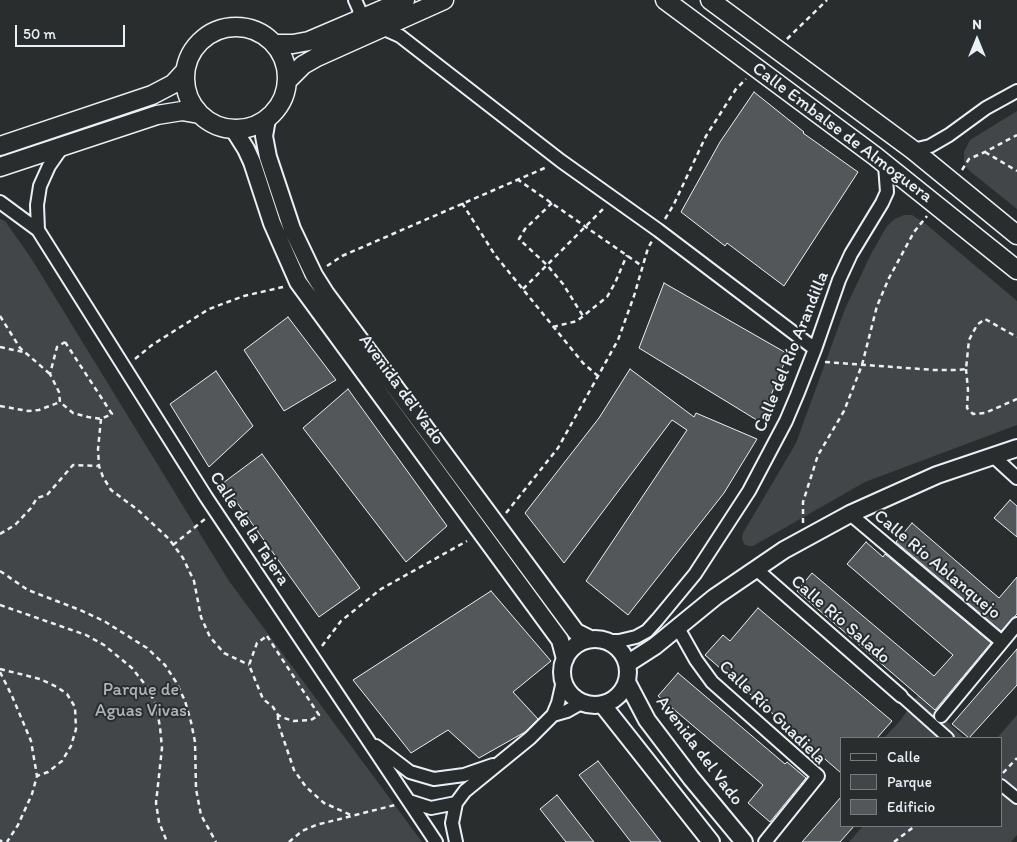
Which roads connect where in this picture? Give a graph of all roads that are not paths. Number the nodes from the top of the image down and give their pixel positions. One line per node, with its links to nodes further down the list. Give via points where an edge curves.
1 (355, 0): 6 (street)
2 (405, 0): 6 (main road)
3 (444, 0): 7 (main road)
4 (665, 0): 18 (main road, Calle Embalse de Almoguera)
5 (710, 0): 17 (main road, Calle Embalse de Almoguera)
6 (360, 20): 8 (main road, via 310,41)
7 (382, 28): 10 (main road, via 302,65); 24 (street, via 400,36 658,230)
8 (275, 44): 9 (main road, via 249,29 221,29 202,40 191,53); 10 (main road, via 282,55)
9 (185, 71): 12 (main road, via 185,86); 15 (main road, via 173,84 152,96)
10 (287, 80): 13 (main road, via 285,95 278,109)
11 (1017, 91): 17 (street, via 930,146)
12 (199, 114): 14 (main road, via 215,125); 16 (main road, via 182,111 157,115)
13 (267, 119): 14 (main road, via 251,127); 32 (street, Avenida del Vado, via 264,136 268,157 292,229 314,275 576,632)
14 (234, 130): 34 (street, Avenida del Vado, via 252,162 272,223 298,282 560,640)
15 (0, 146)
16 (64, 146): 19 (main road); 21 (street, via 40,186)
17 (913, 150): 22 (main road, Calle Embalse de Almoguera)
18 (885, 165): 23 (main road, Calle Embalse de Almoguera); 24 (street, Calle del Río Arandilla, via 887,192 839,280)
19 (0, 167)
20 (0, 202): 21 (street, Calle de la Tajera)
21 (38, 230): 44 (street, Calle de la Tajera, via 215,511)
22 (1017, 235)
23 (1017, 270)
24 (813, 355): 32 (street, Calle del Río Arandilla, via 786,421 754,483 696,574 647,631 619,641)
25 (1017, 448): 26 (street)
26 (992, 456): 27 (street); 28 (street, via 937,475)
27 (1017, 478)
28 (850, 514): 29 (street); 33 (street, Calle Río Ablanquejo)
29 (756, 569): 31 (street); 38 (street, Calle Río Salado)
30 (1017, 624): 33 (street)
31 (678, 628): 35 (street); 54 (street, Calle Río Guadiela, via 712,682 818,776)
32 (598, 640): 34 (street, via 581,642); 35 (street, via 613,644 621,651)
33 (1002, 642): 42 (street)
34 (565, 659): 36 (street)
35 (627, 664): 37 (street)
36 (563, 681): 39 (street, via 574,698); 41 (street)
37 (627, 682): 40 (street, via 615,699); 53 (street, Avenida del Vado, via 647,720)
38 (901, 696): 42 (street)
39 (583, 702): 40 (street); 41 (street)
40 (602, 704): 52 (street)
41 (553, 715): 45 (street)
42 (937, 720): 43 (street)
43 (947, 737)
44 (368, 740): 45 (street, via 410,772 434,779); 48 (street, Calle de la Tajera)
45 (502, 762): 49 (street)
46 (1002, 786): 47 (street)
47 (1017, 798)
48 (409, 801): 49 (street, via 431,808); 50 (street, Calle de la Tajera)
49 (456, 803): 51 (street, via 452,823)
50 (436, 842)
51 (456, 842)
52 (711, 842)
53 (744, 842)
54 (765, 842)

